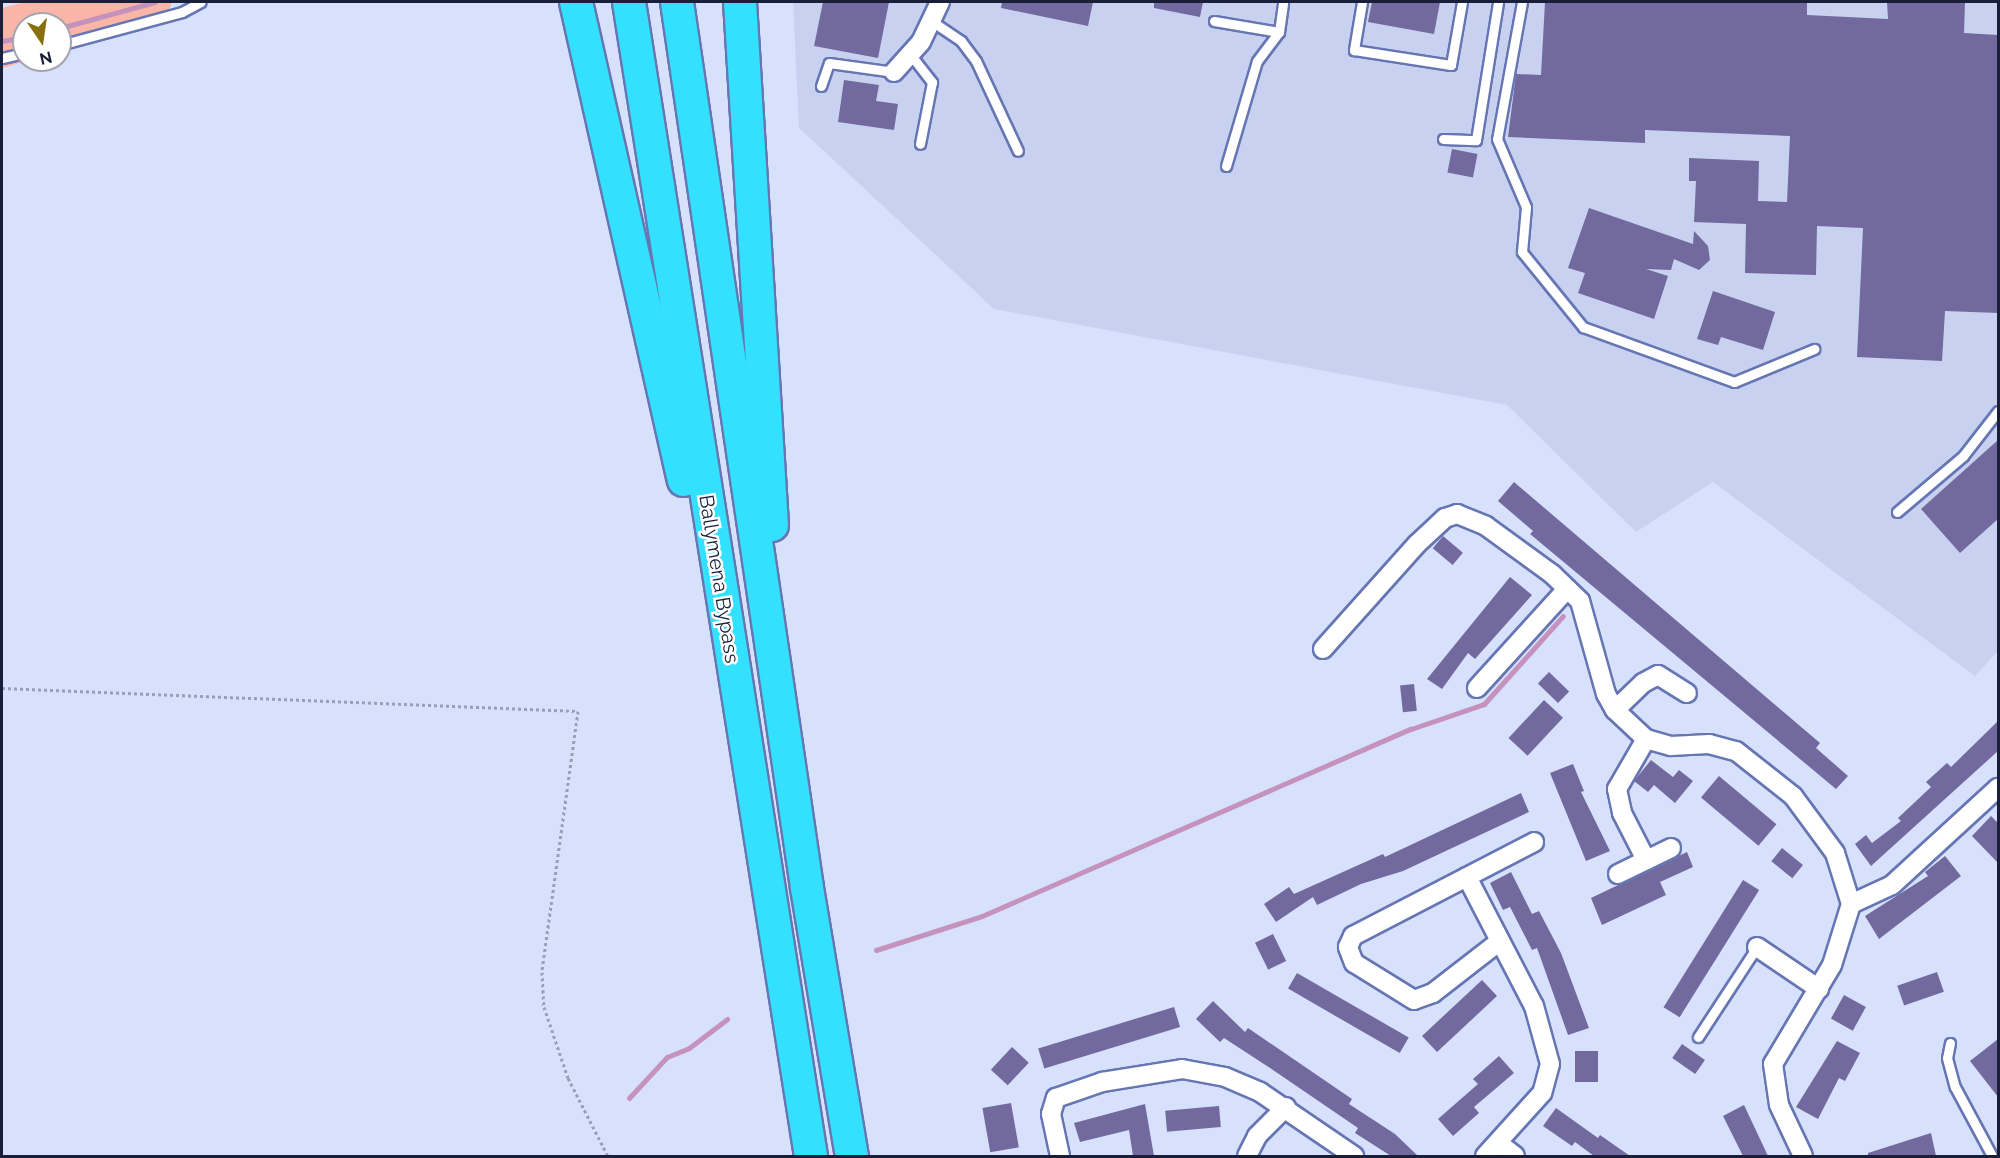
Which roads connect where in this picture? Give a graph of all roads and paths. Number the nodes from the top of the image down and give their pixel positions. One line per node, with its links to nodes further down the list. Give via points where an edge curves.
1 (201, 2): 15 (lane, via 182,12)
2 (576, 2): 46 (highway, via 680,460)
3 (629, 2): 46 (highway, Ballymena Bypass)
4 (677, 2): 39 (highway, Ballymena Bypass)
5 (740, 2): 39 (highway, via 778,644)
6 (940, 2): 13 (street)
7 (1283, 2): 14 (lane)
8 (1362, 2): 9 (lane, via 1354,50 1451,65)
9 (1462, 2)
10 (1498, 2): 19 (lane, via 1476,140)
11 (1522, 2): 23 (lane, via 1497,139 1526,207 1522,252 1583,327 1734,382)
12 (1214, 21): 14 (lane)
13 (933, 22): 16 (street); 21 (lane, via 961,41 976,61)
14 (1279, 32): 22 (lane, via 1257,62)
15 (72, 42)
16 (910, 54): 17 (street); 20 (lane, via 932,82)
17 (894, 72): 18 (lane, via 829,63)
18 (821, 86)
19 (1443, 139)
20 (920, 144)
21 (1018, 151)
22 (1226, 166)
23 (1814, 350)
24 (1998, 411): 25 (lane, via 1963,456)
25 (1897, 512)
26 (1567, 589): 27 (street, via 1486,526 1457,514 1445,518 1417,544); 29 (street); 31 (street, via 1580,601 1592,630 1600,675)
27 (1323, 649)
28 (2, 688): 49 (path, via 578,711 542,972 544,1007 568,1078)
29 (1477, 688)
30 (1687, 693): 31 (street, via 1658,675 1643,683)
31 (1615, 711): 32 (street)
32 (1646, 740): 36 (street, via 1617,789 1622,813); 40 (street, via 1671,746 1709,744 1736,751 1759,765 1793,796 1822,832 1846,880)
33 (1998, 790): 40 (street, via 1892,885)
34 (1534, 842): 38 (street)
35 (1671, 848): 36 (street)
36 (1646, 860): 37 (street)
37 (1618, 874)
38 (1467, 877): 41 (street); 41 (street, via 1353,936 1350,956 1354,963 1414,1000 1433,993)
39 (807, 888): 51 (highway, Ballymena Bypass)
40 (1851, 904): 43 (street, via 1845,933)
41 (1500, 941): 48 (street, via 1543,1028 1550,1071 1542,1093)
42 (1757, 947): 43 (street); 44 (lane)
43 (1819, 988): 57 (street, via 1773,1064 1779,1105)
44 (1698, 1037)
45 (1950, 1043): 58 (lane, via 1952,1078)
46 (795, 1067): 50 (highway, Ballymena Bypass)
47 (1286, 1107): 52 (street, via 1203,1071 1162,1070 1102,1082 1064,1094 1053,1102); 53 (street, via 1257,1136); 54 (street)
48 (1498, 1143): 55 (street); 56 (street)
49 (608, 1156)
50 (811, 1156)
51 (852, 1156)
52 (1060, 1156)
53 (1247, 1156)
54 (1354, 1156)
55 (1485, 1156)
56 (1515, 1156)
57 (1803, 1156)
58 (1992, 1156)

